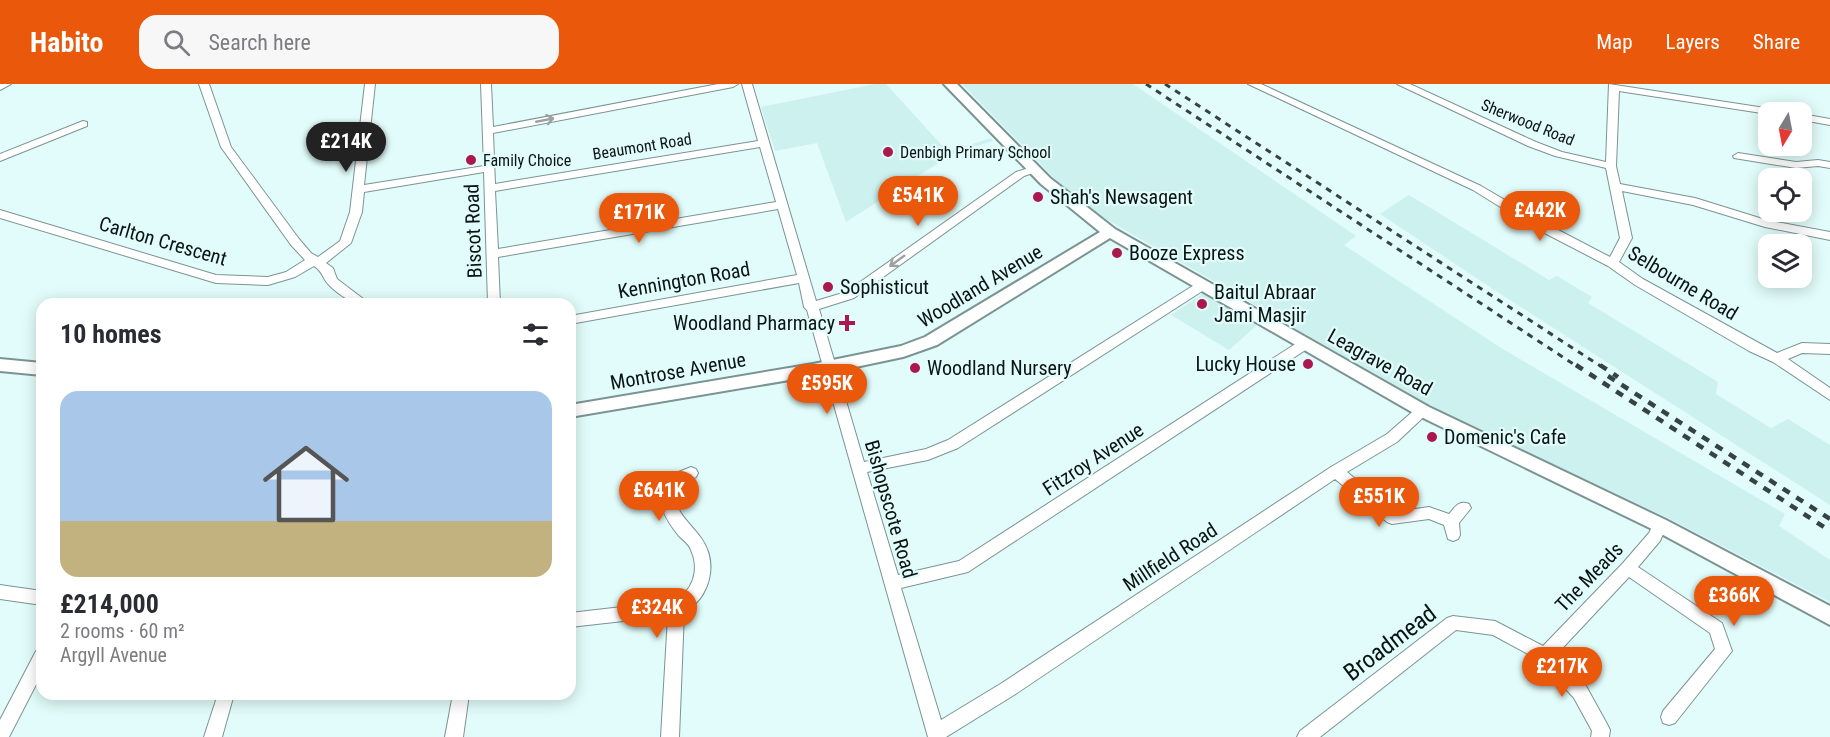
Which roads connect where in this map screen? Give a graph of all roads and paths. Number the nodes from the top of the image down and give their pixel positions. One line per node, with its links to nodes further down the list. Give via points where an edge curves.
1 (6, 84): 11 (street)
2 (204, 84): 32 (street, via 225,147 279,223)
3 (370, 84): 26 (street, Carlton Crescent)
4 (486, 84): 16 (street, Biscot Road)
5 (733, 84): 16 (street, one-way to 5)
6 (747, 84): 17 (street, Bishopscote Road)
7 (950, 84): 23 (main road, Leagrave Road)
8 (1253, 84): 33 (street, Selbourne Road, via 1477,188)
9 (1402, 84): 21 (street, Sherwood Road, via 1532,144)
10 (1613, 85): 12 (street); 21 (street)
11 (0, 87)
12 (1758, 109)
13 (1812, 119): 14 (street)
14 (1830, 122)
15 (83, 124): 19 (street)
16 (488, 130): 22 (street, Biscot Road)
17 (764, 143): 25 (street, Beaumont Road); 27 (street, Bishopscote Road)
18 (1738, 156): 20 (street, via 1796,165)
19 (0, 158)
20 (1830, 165)
21 (1611, 166): 24 (street)
22 (489, 168): 25 (street, Biscot Road); 26 (street)
23 (1032, 170): 29 (main road, Leagrave Road); 38 (street, one-way to 38, via 1020,174 849,295)
24 (1615, 186): 30 (street); 33 (street, via 1626,238)
25 (490, 188): 31 (street, Biscot Road)
26 (359, 189): 32 (street, Carlton Crescent, via 345,243)
27 (782, 206): 31 (street); 34 (street, Bishopscote Road)
28 (0, 214): 32 (street, Carlton Crescent, via 216,279 282,280)
29 (1110, 232): 35 (main road, Leagrave Road); 44 (main road, Woodland Avenue, via 931,341)
30 (1830, 236)
31 (492, 254): 37 (street, Biscot Road)
32 (316, 261): 36 (street, via 329,271 332,281)
33 (1612, 262): 42 (street, Selbourne Road, via 1639,282)
34 (805, 278): 38 (street, Bishopscote Road); 39 (street, Kennington Road)
35 (1203, 285): 40 (main road, Leagrave Road); 49 (street, via 953,444 928,454)
36 (354, 298)
37 (494, 298)
38 (810, 308): 44 (street, Bishopscote Road)
39 (576, 319)
40 (1305, 344): 48 (main road, Leagrave Road); 55 (street, Fitzroy Avenue, via 963,567)
41 (1830, 349): 42 (street, via 1792,349)
42 (1778, 359): 46 (street, Selbourne Road)
43 (0, 365): 45 (main road)
44 (829, 367): 47 (main road, Montrose Avenue); 49 (street, Bishopscote Road)
45 (36, 368)
46 (1830, 395)
47 (576, 410)
48 (1424, 411): 50 (street, Millfield Road, via 1392,438); 53 (main road, Leagrave Road)
49 (860, 468): 55 (street, Bishopscote Road)
50 (1336, 471): 52 (street, via 1388,524 1429,513 1452,528); 66 (street, Millfield Road)
51 (691, 473): 58 (street, via 675,476 666,495 668,507 698,545 702,560 699,589)
52 (1464, 508)
53 (1660, 525): 54 (street, The Meads, via 1655,537); 59 (main road, Leagrave Road)
54 (1628, 568): 61 (street, The Meads); 65 (street, via 1716,628 1724,651)
55 (892, 583): 66 (street, Bishopscote Road)
56 (0, 592): 57 (street)
57 (36, 597)
58 (676, 608): 60 (street); 70 (street)
59 (1830, 616)
60 (576, 619)
61 (1545, 655): 71 (street, Broadmead, via 1495,628 1454,623); 72 (street, Broadmead, via 1580,692 1601,730)
62 (36, 668): 67 (street)
63 (224, 700): 68 (street)
64 (460, 700): 69 (street)
65 (1669, 717)
66 (936, 735)
67 (0, 737)
68 (213, 737)
69 (454, 737)
70 (670, 737)
71 (1306, 737)
72 (1600, 737)

